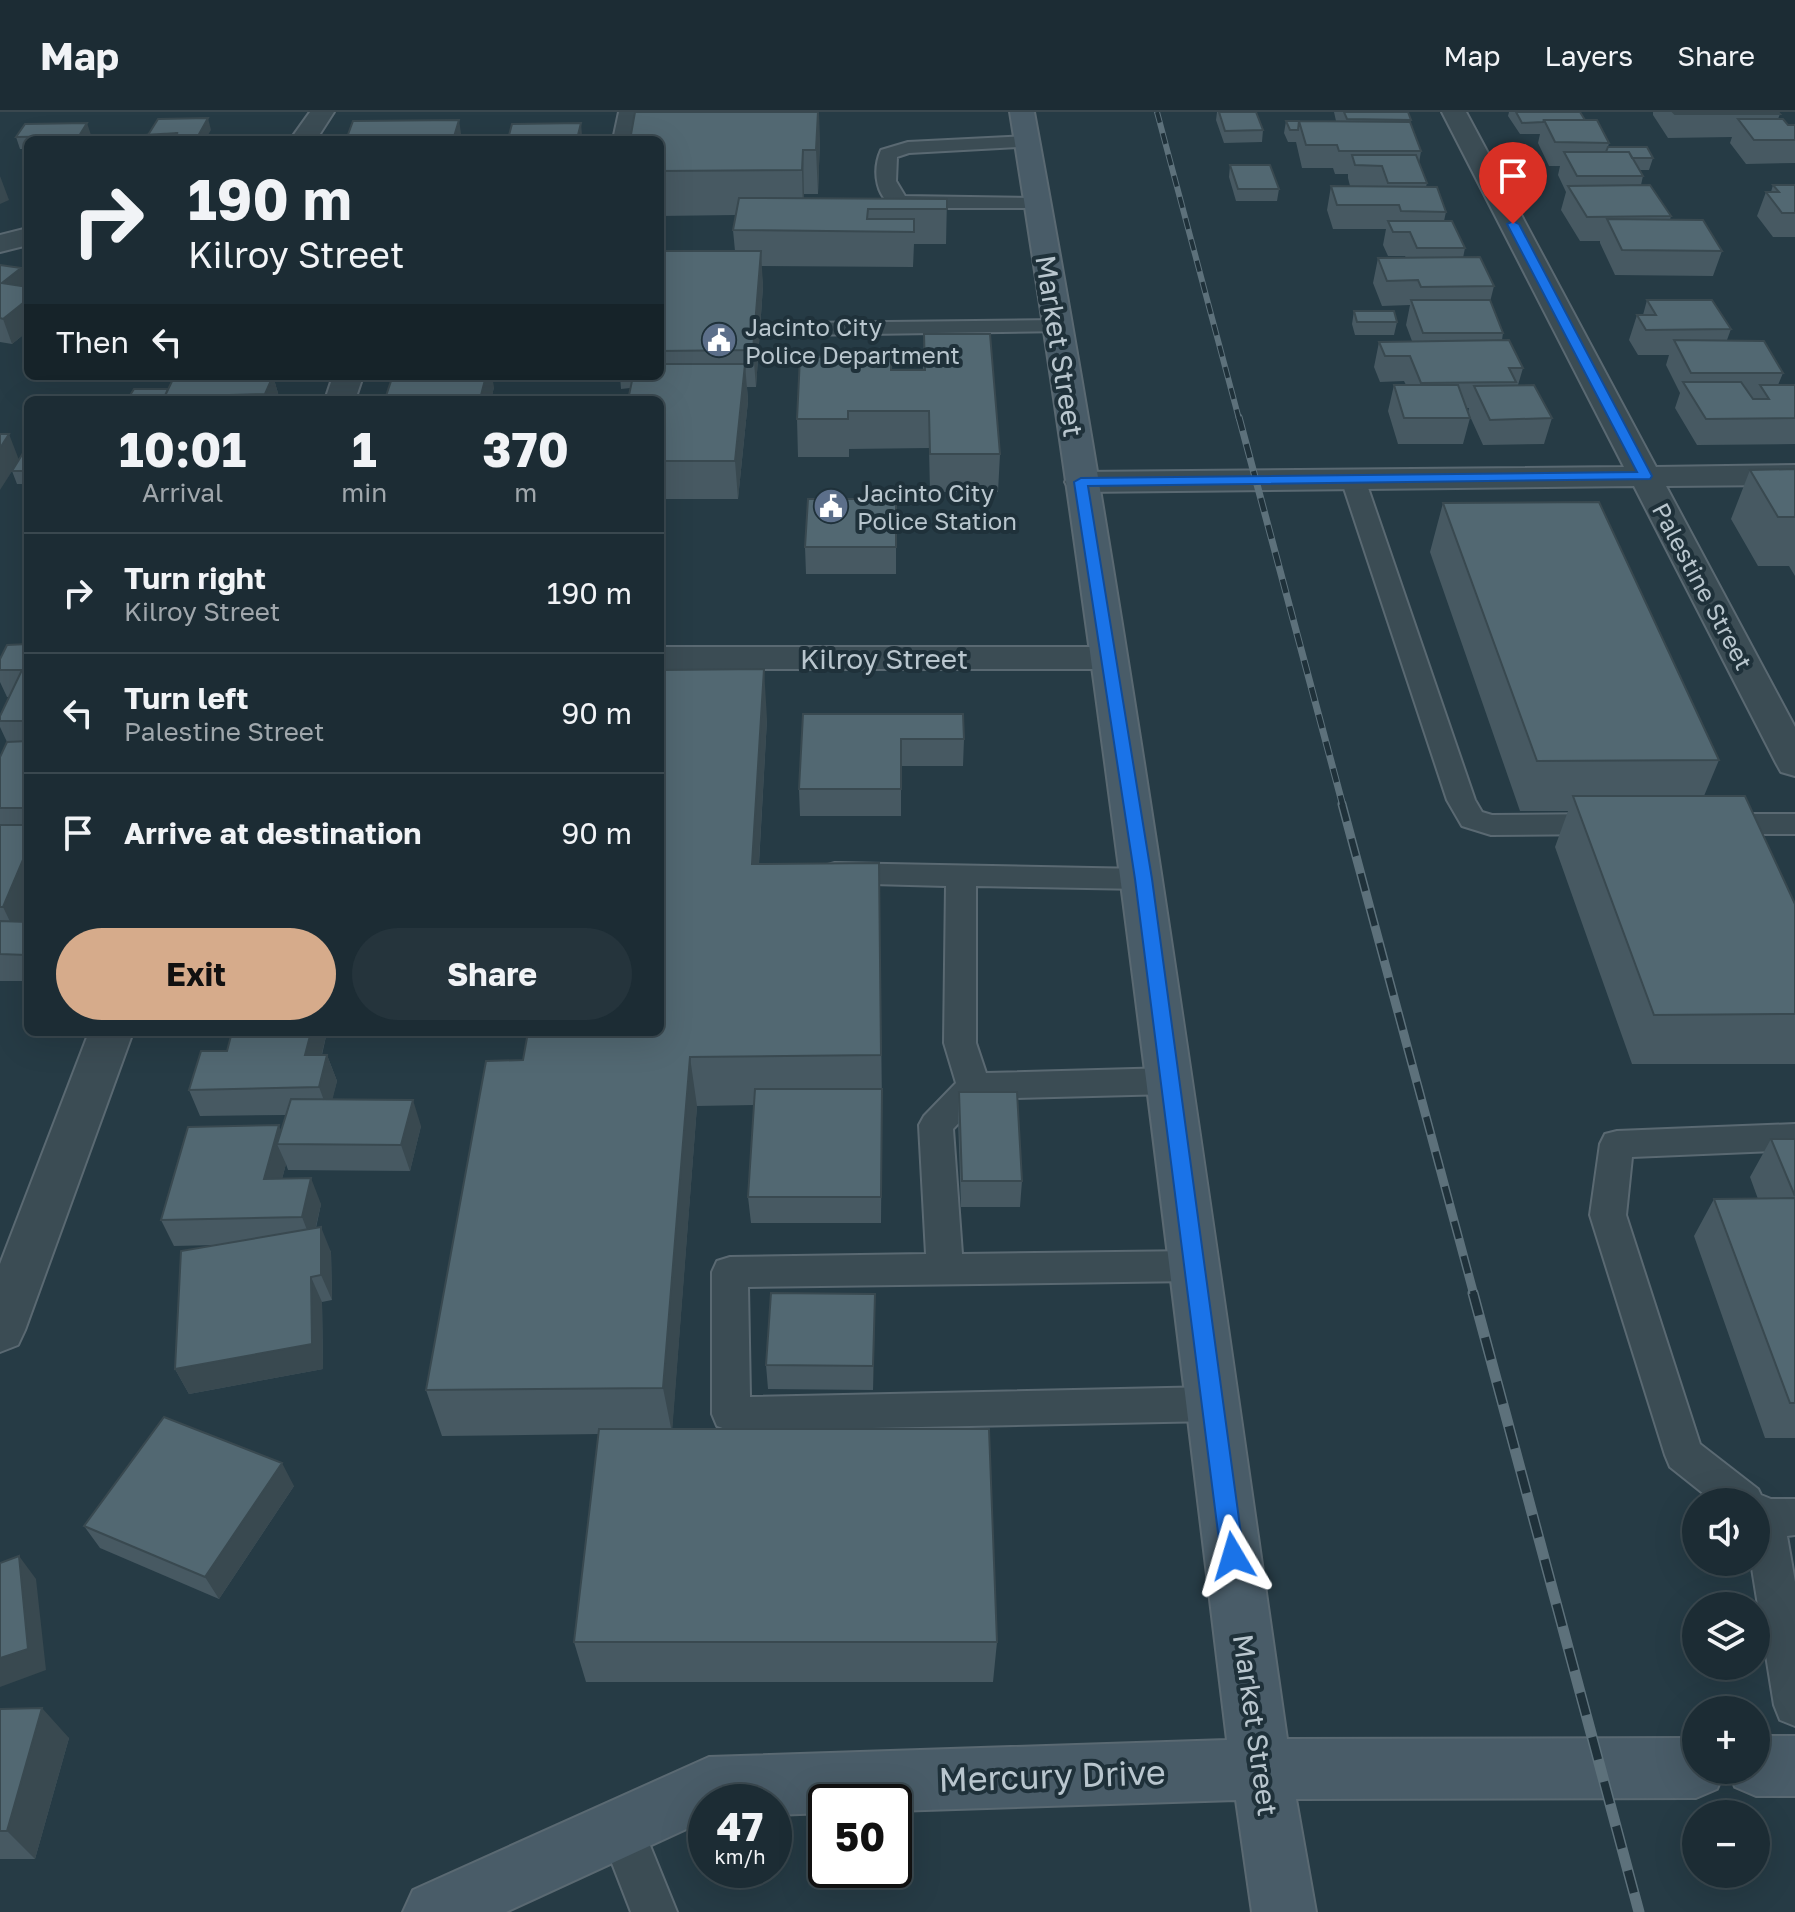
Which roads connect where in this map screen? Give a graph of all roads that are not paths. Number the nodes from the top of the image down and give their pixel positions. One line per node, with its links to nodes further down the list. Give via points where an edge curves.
1 (322, 112): 5 (street)
2 (628, 112): 6 (lane)
3 (1454, 112): 13 (street, Palestine Street)
4 (1024, 127): 7 (main road, Market Street); 7 (lane, via 888,154 884,180 900,202)
5 (306, 136)
6 (623, 136)
7 (1038, 204): 10 (main road, Market Street)
8 (24, 237): 9 (street)
9 (0, 244)
10 (1059, 326): 11 (lane); 15 (main road, Market Street)
11 (801, 329)
12 (1795, 475): 13 (street)
13 (1645, 476): 14 (street); 18 (street, Palestine Street)
14 (1353, 479): 15 (street); 19 (lane, via 1461,800 1472,819 1491,825)
15 (1081, 482): 17 (main road, Market Street)
16 (664, 658): 17 (street, Kilroy Street)
17 (1108, 658): 24 (main road, Market Street)
18 (1795, 763)
19 (1635, 824)
20 (1683, 824): 21 (lane)
21 (1795, 824)
22 (817, 873): 23 (lane)
23 (961, 875): 24 (lane); 27 (lane, via 960,1043)
24 (1143, 879): 26 (main road, Market Street)
25 (110, 1036): 31 (street)
26 (1170, 1081): 27 (lane); 29 (main road, Market Street)
27 (974, 1086): 30 (lane, via 936,1125)
28 (1795, 1137): 33 (lane, via 1617,1144 1608,1215 1684,1455)
29 (1195, 1266): 30 (lane); 32 (main road, Market Street)
30 (945, 1269): 32 (lane, via 730,1272 731,1414)
31 (0, 1330)
32 (1213, 1404): 39 (main road, Market Street)
33 (1731, 1488)
34 (1770, 1544): 35 (lane)
35 (1795, 1705)
36 (1770, 1766): 37 (main road)
37 (1795, 1766)
38 (1682, 1768): 39 (main road, Mercury Drive)
39 (1261, 1769): 40 (main road, Mercury Drive, via 709,1787); 43 (main road, Market Street)
40 (620, 1827): 41 (main road, Mercury Drive); 42 (lane)
41 (435, 1912)
42 (654, 1912)
43 (1284, 1912)

